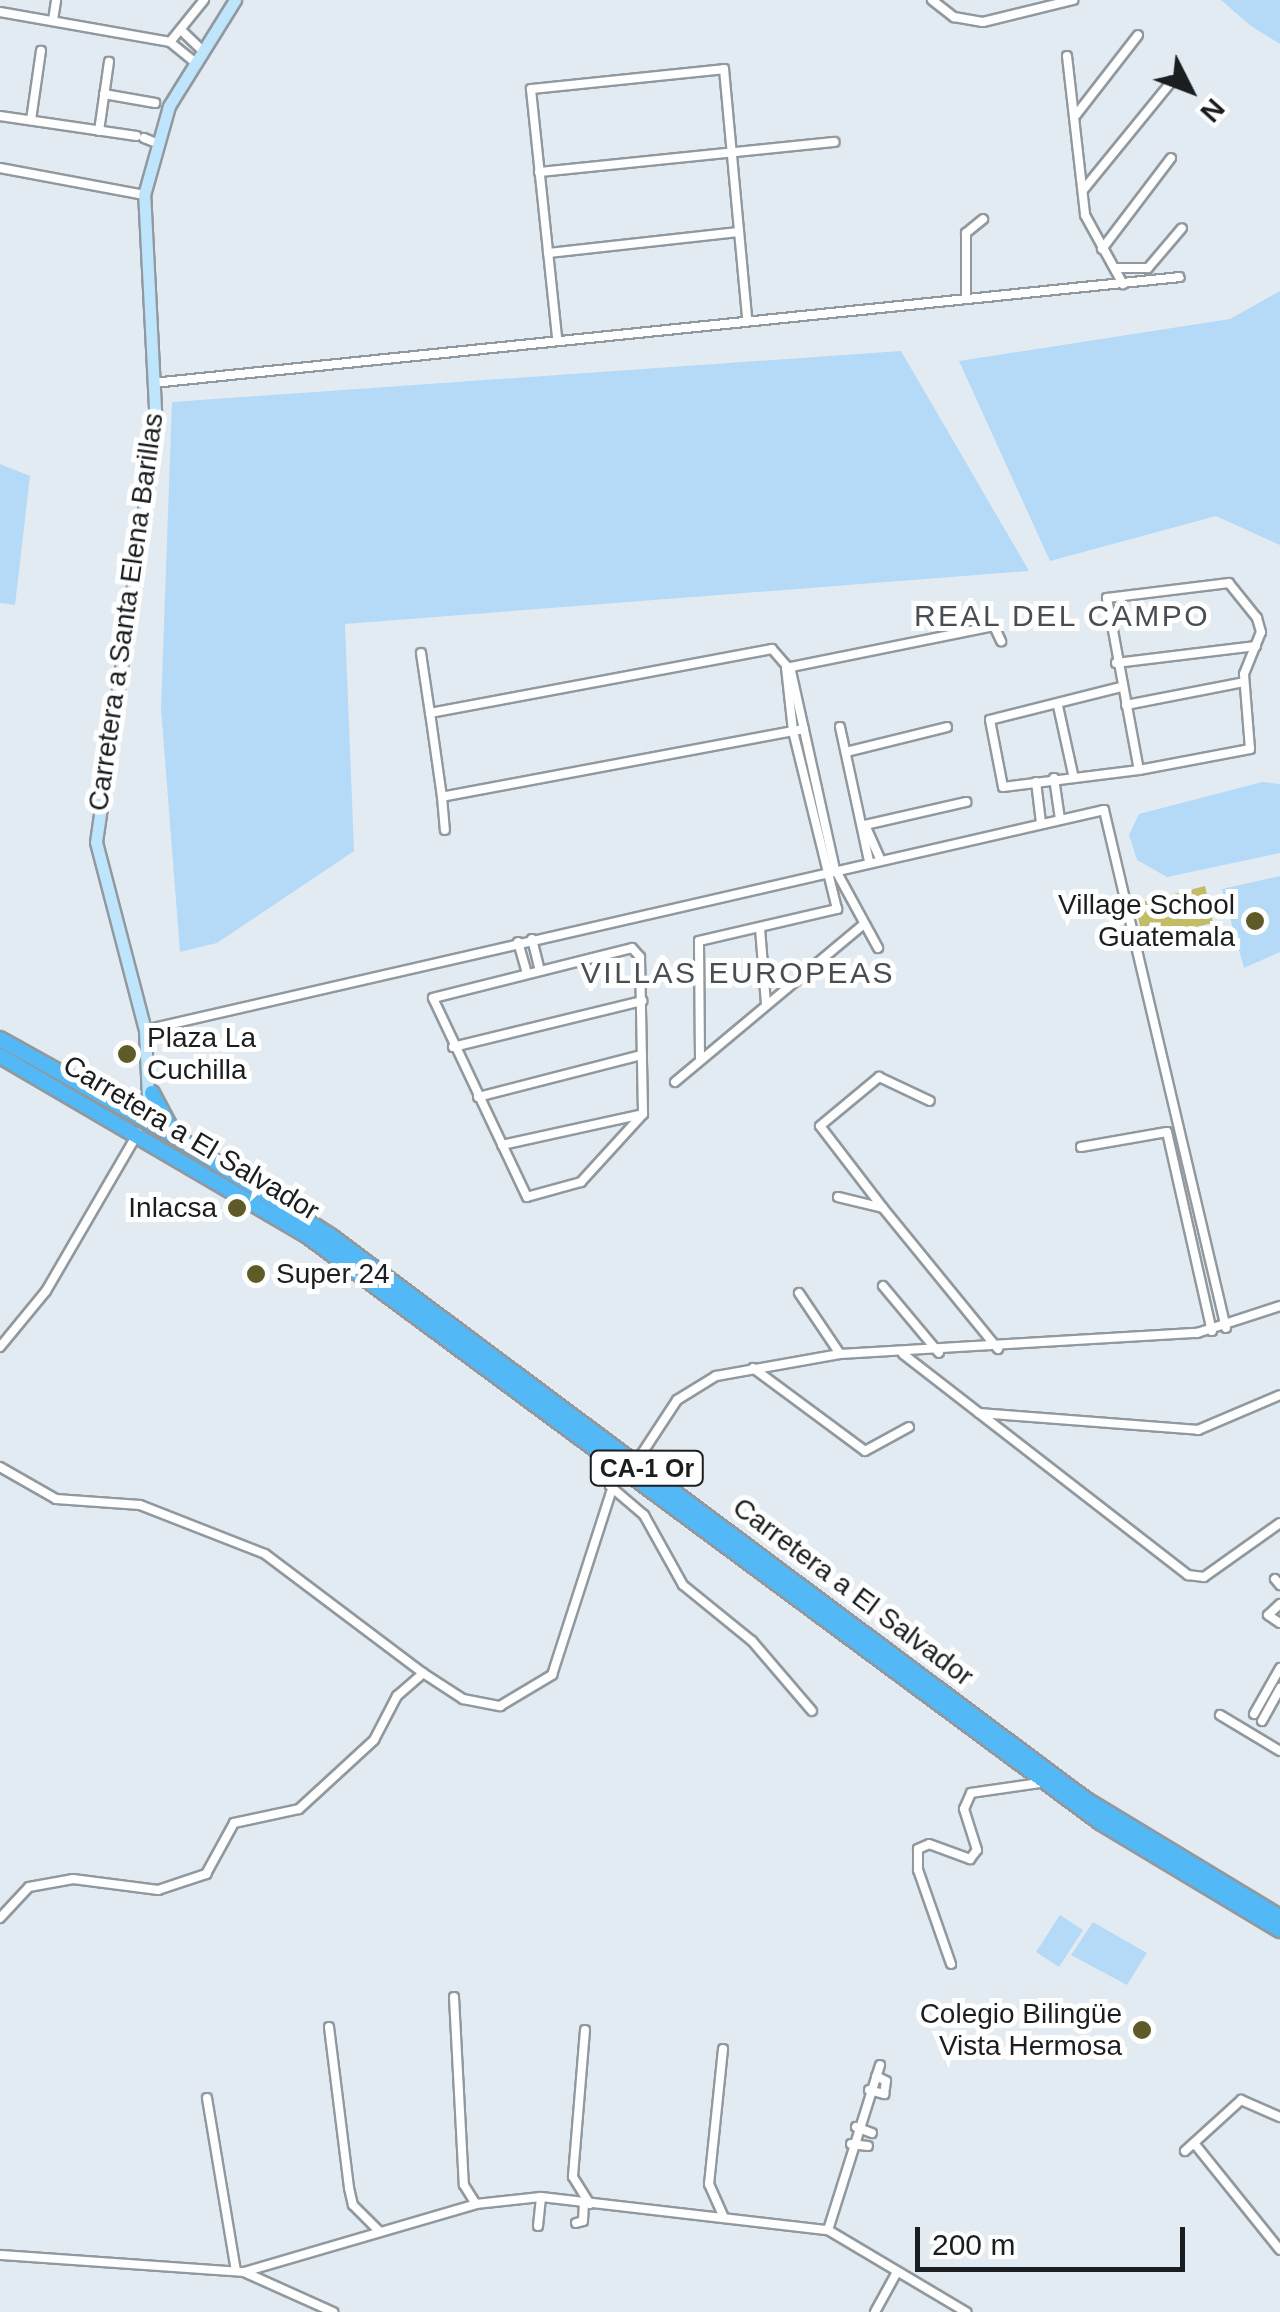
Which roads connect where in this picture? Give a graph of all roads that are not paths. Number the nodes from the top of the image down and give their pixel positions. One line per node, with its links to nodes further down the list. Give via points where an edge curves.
1 (56, 0): 7 (street)
2 (204, 0): 8 (street)
3 (235, 0): 13 (main road, Carretera a Santa Elena Barillas)
4 (932, 0): 5 (street, via 954,17 983,22)
5 (1073, 0)
6 (0, 12): 7 (street)
7 (53, 20): 10 (street)
8 (181, 30): 10 (street); 13 (street)
9 (1138, 35): 18 (street)
10 (170, 42): 13 (street)
11 (41, 51): 20 (street)
12 (1067, 56): 18 (street)
13 (200, 58): 22 (main road, Carretera a Santa Elena Barillas)
14 (108, 62): 16 (street)
15 (1172, 81): 28 (street)
16 (104, 94): 17 (street); 21 (street)
17 (155, 102)
18 (1076, 115): 28 (street)
19 (0, 116): 20 (street)
20 (31, 120): 21 (street)
21 (99, 131): 22 (street)
22 (145, 139): 29 (main road, Carretera a Santa Elena Barillas)
23 (834, 142): 24 (street)
24 (732, 154): 27 (street); 27 (street, via 724,69 531,89); 32 (street)
25 (1172, 158): 33 (street)
26 (0, 168): 29 (street)
27 (539, 172): 34 (street)
28 (1084, 189): 33 (street, via 1087,222)
29 (144, 195): 41 (main road, Carretera a Santa Elena Barillas)
30 (983, 219): 38 (street, via 966,233)
31 (1182, 228): 35 (street, via 1148,268)
32 (739, 232): 34 (street); 39 (street)
33 (1102, 248): 35 (street)
34 (548, 253): 40 (street)
35 (1116, 268): 37 (street)
36 (1180, 278): 37 (street)
37 (1123, 284): 38 (street)
38 (966, 298): 39 (street)
39 (747, 317): 40 (street)
40 (557, 336): 41 (street)
41 (153, 383): 86 (main road, Carretera a Santa Elena Barillas, via 152,466 96,835)
42 (982, 629): 43 (street, via 994,626); 44 (street); 48 (street)
43 (1002, 641)
44 (982, 642)
45 (1256, 646): 47 (street); 47 (street, via 1258,618 1232,584 1159,590 1105,600); 49 (street)
46 (422, 654): 53 (street)
47 (1116, 663): 50 (street)
48 (786, 668): 53 (street, via 765,648); 56 (street); 57 (street)
49 (1244, 682): 51 (street); 59 (street, via 1252,747)
50 (1121, 686): 51 (street); 52 (street)
51 (1126, 705): 59 (street)
52 (1058, 706): 60 (street); 62 (street, via 988,723 1003,787)
53 (430, 713): 65 (street)
54 (840, 727): 58 (street)
55 (947, 727): 58 (street)
56 (804, 728): 57 (street); 63 (street)
57 (793, 731): 64 (street); 65 (street)
58 (846, 752): 69 (street)
59 (1139, 770): 60 (street)
60 (1072, 774): 61 (street)
61 (1054, 778): 62 (street); 67 (street)
62 (1036, 782): 68 (street)
63 (817, 786): 64 (street); 73 (street)
64 (806, 789): 74 (street)
65 (442, 796): 70 (street)
66 (966, 802): 69 (street)
67 (1060, 819): 68 (street); 106 (street, via 1099,810 1110,817)
68 (1042, 822): 71 (street)
69 (864, 826): 71 (street); 72 (street)
70 (445, 830)
71 (880, 858): 72 (street)
72 (869, 861): 73 (street)
73 (835, 869): 74 (street); 75 (street)
74 (825, 872): 76 (street); 79 (street)
75 (847, 894): 76 (street); 77 (street)
76 (835, 898): 78 (street, via 835,911)
77 (864, 924): 81 (street); 85 (street)
78 (760, 928): 85 (street); 91 (street, via 698,944)
79 (532, 939): 80 (street); 82 (street)
80 (518, 942): 83 (street); 86 (street)
81 (878, 948)
82 (540, 970): 83 (street); 84 (street, via 632,948 640,956)
83 (526, 973): 88 (street, via 433,998)
84 (642, 1002): 88 (street); 89 (street)
85 (766, 1005): 91 (street)
86 (145, 1030): 93 (main road, Carretera a Santa Elena Barillas)
87 (0, 1039): 97 (highway, Carretera a El Salvador / CA-1 Or)
88 (453, 1046): 94 (street)
89 (642, 1055): 94 (street); 96 (street)
90 (0, 1056): 97 (highway, Carretera a El Salvador / CA-1 Or)
91 (700, 1059): 92 (street)
92 (675, 1082)
93 (152, 1096): 97 (highway); 98 (highway)
94 (478, 1097): 99 (street)
95 (930, 1101): 102 (street, via 879,1077 820,1126)
96 (644, 1114): 99 (street); 99 (street, via 581,1182 534,1197 523,1193)
97 (142, 1123): 98 (highway, Carretera a El Salvador / CA-1 Or); 108 (street, via 46,1292); 115 (highway, Carretera a El Salvador / CA-1 Or, via 306,1234)
98 (175, 1136): 118 (highway, Carretera a El Salvador / CA-1 Or, via 348,1248)
99 (502, 1145)
100 (1081, 1146): 107 (street, via 1167,1132)
101 (838, 1197): 102 (street)
102 (883, 1208): 109 (street)
103 (883, 1286): 110 (street)
104 (799, 1292): 111 (street)
105 (1280, 1306): 106 (street)
106 (1226, 1328): 107 (street)
107 (1212, 1330): 109 (street)
108 (0, 1347)
109 (998, 1349): 110 (street)
110 (939, 1353): 112 (street)
111 (840, 1354): 112 (street); 113 (street)
112 (902, 1354): 116 (street)
113 (753, 1368): 117 (street, via 866,1451); 119 (street, via 691,1387)
114 (1280, 1395): 116 (street, via 1198,1430)
115 (535, 1404): 118 (highway, via 539,1393); 121 (highway, Carretera a El Salvador / CA-1 Or)
116 (975, 1412): 123 (street, via 1188,1575 1204,1577)
117 (909, 1427)
118 (608, 1438): 119 (highway, Carretera a El Salvador / CA-1 Or)
119 (638, 1461): 136 (highway, Carretera a El Salvador / CA-1 Or, via 1098,1808)
120 (0, 1467): 127 (street, via 56,1499 140,1505 265,1554)
121 (618, 1467): 122 (street); 135 (highway, Carretera a El Salvador / CA-1 Or)
122 (610, 1486): 127 (street, via 567,1638 541,1688 482,1706); 130 (street, via 644,1516 683,1585 752,1641)
123 (1280, 1523)
124 (1280, 1604): 125 (street, via 1268,1615)
125 (1280, 1623)
126 (1280, 1668): 128 (street)
127 (422, 1672): 137 (street, via 397,1696 374,1740 299,1809 234,1822 206,1874 158,1890 73,1879 29,1887)
128 (1277, 1678): 131 (street)
129 (1280, 1688): 133 (street)
130 (812, 1711)
131 (1254, 1714)
132 (1220, 1715): 134 (street)
133 (1262, 1721)
134 (1280, 1750)
135 (1046, 1782): 138 (highway, Carretera a El Salvador / CA-1 Or, via 1156,1860); 139 (street, via 971,1793 964,1810 976,1850 970,1859 929,1844 918,1848 918,1870)
136 (1280, 1917)
137 (0, 1918)
138 (1280, 1930)
139 (951, 1964)
140 (454, 1997): 156 (street, via 464,2185)
141 (329, 2027): 162 (street, via 353,2205)
142 (585, 2030): 157 (street, via 573,2177)
143 (723, 2049): 158 (street, via 708,2184)
144 (880, 2065): 145 (street)
145 (876, 2076): 146 (street); 146 (street, via 886,2081 884,2094)
146 (869, 2090): 149 (street)
147 (207, 2098): 165 (street)
148 (1280, 2117): 151 (street, via 1242,2100)
149 (856, 2127): 150 (street); 152 (street)
150 (872, 2133)
151 (1194, 2142): 154 (street); 163 (street)
152 (851, 2144): 153 (street); 161 (street)
153 (868, 2146)
154 (1185, 2152)
155 (541, 2197): 156 (street); 157 (street); 160 (street)
156 (476, 2204): 162 (street)
157 (587, 2204): 158 (street); 159 (street, via 583,2221)
158 (724, 2218): 161 (street)
159 (576, 2223)
160 (538, 2226)
161 (828, 2230): 166 (street)
162 (379, 2231): 165 (street)
163 (1280, 2250)
164 (0, 2255): 165 (street)
165 (240, 2271): 167 (street)
166 (897, 2272): 168 (street); 169 (street)
167 (333, 2312)
168 (875, 2312)
169 (966, 2312)

